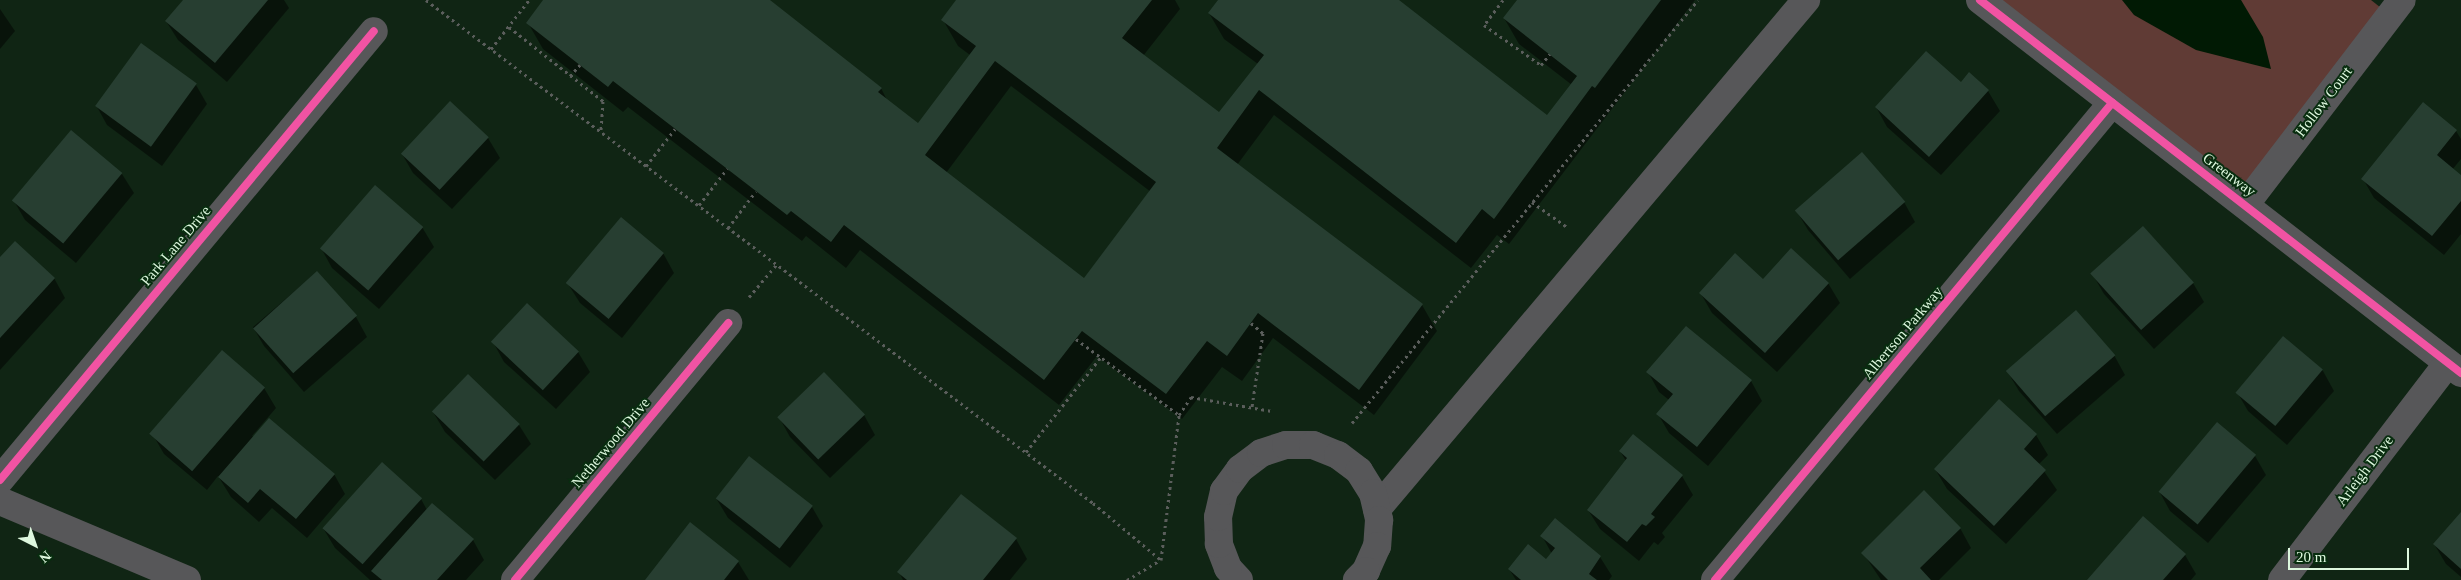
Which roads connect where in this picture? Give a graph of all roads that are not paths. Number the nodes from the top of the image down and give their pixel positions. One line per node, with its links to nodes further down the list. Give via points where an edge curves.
1 (1806, 0): 11 (street)
2 (1980, 0): 5 (street, Greenway)
3 (2402, 0): 6 (street, Hollow Court)
4 (374, 30): 9 (street, Park Lane Drive)
5 (2112, 103): 6 (street, Greenway); 16 (street, Albertson Parkway)
6 (2245, 204): 8 (street, Greenway)
7 (728, 322): 13 (street, Netherwood Drive)
8 (2454, 368): 17 (street, Arleigh Drive)
9 (0, 480)
10 (0, 501): 12 (street)
11 (1377, 509): 14 (street, via 1373,493 1359,471 1338,455 1313,446 1286,445 1261,453 1240,469 1230,484 1218,517 1218,544 1228,568); 15 (street, via 1377,546 1366,571)
12 (187, 580)
13 (515, 580)
14 (1239, 580)
15 (1357, 580)
16 (1715, 580)
17 (2282, 580)

